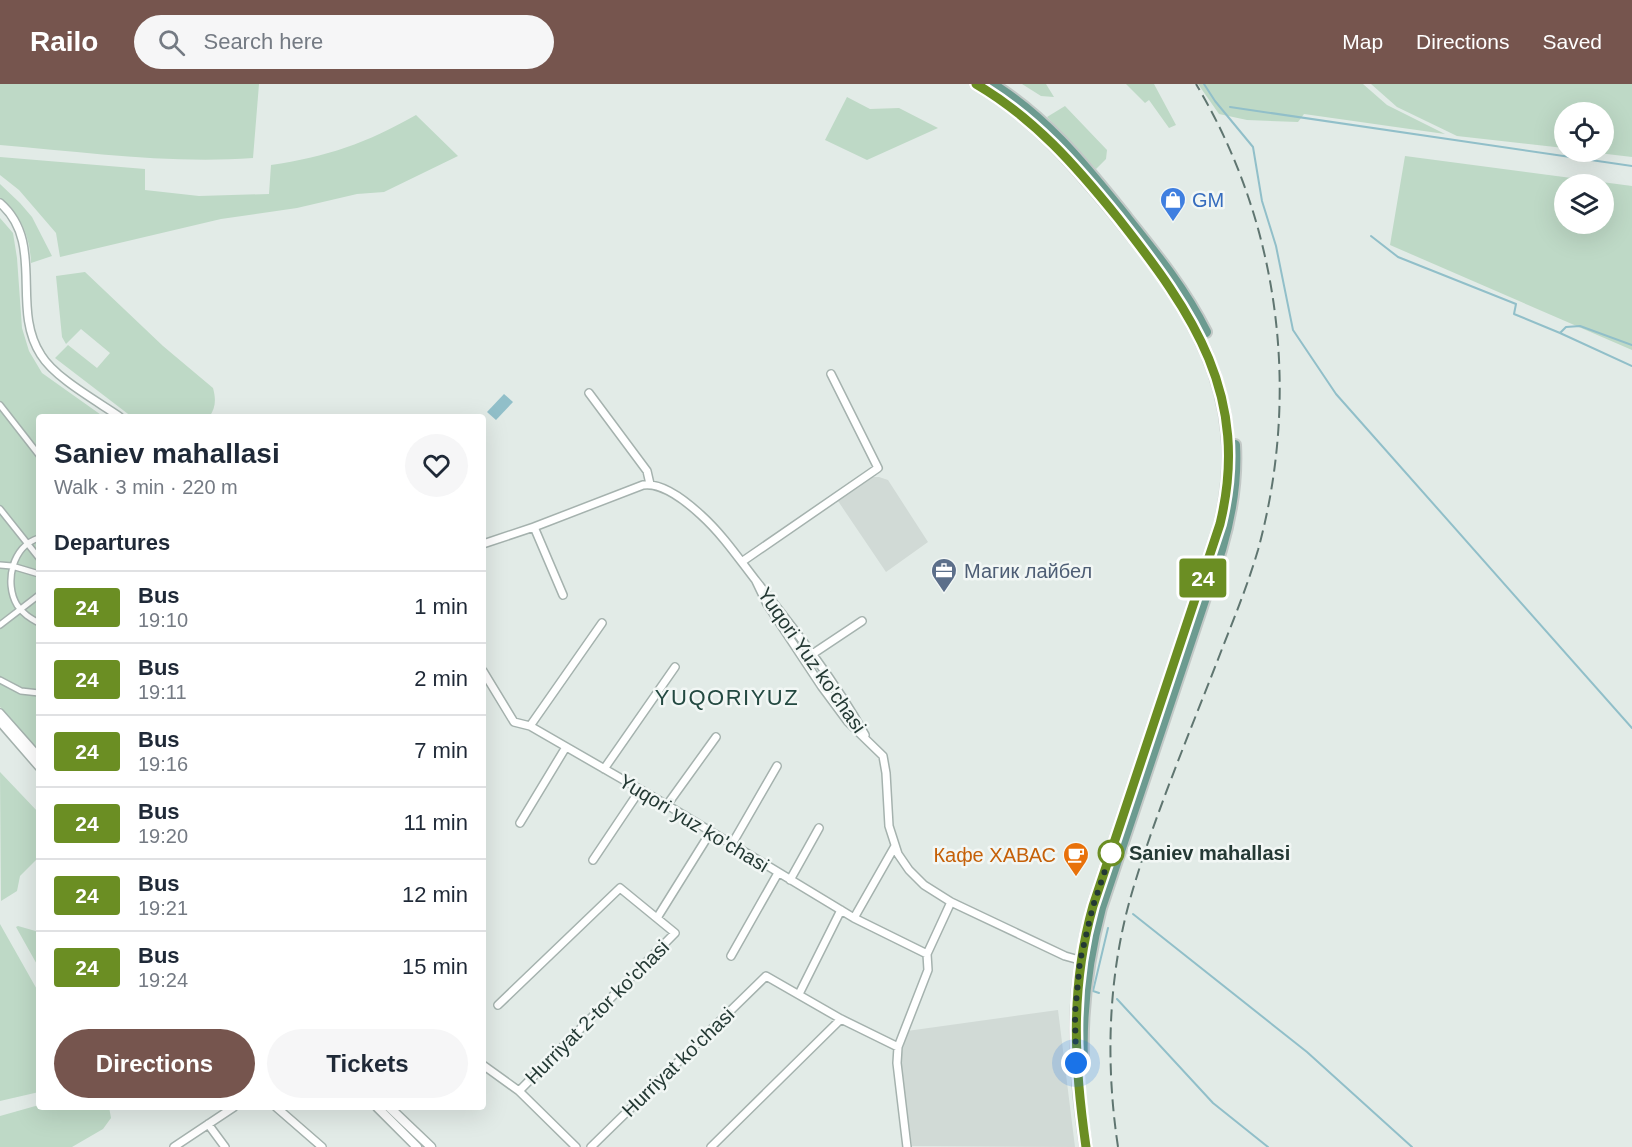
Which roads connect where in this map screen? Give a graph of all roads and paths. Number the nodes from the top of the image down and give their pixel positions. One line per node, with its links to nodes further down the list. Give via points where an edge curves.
1 (976, 84): 52 (main road, via 1021,114 1057,147 1144,252 1182,304 1201,339 1224,409 1228,469 1220,524)
2 (992, 84): 52 (main road, via 1062,141 1167,268 1212,346 1231,406 1236,466 1226,532)
3 (0, 203): 7 (street, via 13,217 23,240 29,326 38,351 53,369)
4 (831, 374): 16 (street, via 879,468)
5 (589, 393): 9 (street, via 647,471)
6 (0, 405): 8 (street)
7 (116, 414)
8 (36, 451)
9 (650, 484): 11 (street); 16 (street, Yuqori Yuz ko'chasi, via 664,488 699,513)
10 (0, 509): 14 (street)
11 (534, 527): 13 (street); 21 (street)
12 (36, 540): 14 (street)
13 (486, 543)
14 (27, 544): 15 (street); 18 (street)
15 (36, 554)
16 (743, 561): 20 (street, Yuqori Yuz ko'chasi)
17 (0, 565): 18 (street)
18 (12, 566): 19 (street); 23 (street, via 10,587)
19 (36, 573)
20 (756, 581): 28 (street, Yuqori Yuz ko'chasi); 29 (street, Yuqori Yuz ko'chasi)
21 (563, 595)
22 (36, 597): 23 (street)
23 (20, 609): 24 (street); 27 (street)
24 (36, 621)
25 (862, 621): 28 (street)
26 (602, 623): 36 (street)
27 (0, 626)
28 (811, 655): 29 (street); 38 (street, Yuqori Yuz ko'chasi)
29 (803, 660): 38 (street, Yuqori Yuz ko'chasi, via 848,722)
30 (675, 667): 43 (street)
31 (486, 676): 36 (street, Yuqori yuz ko'chasi, via 513,721)
32 (0, 680): 33 (street, via 21,691)
33 (36, 693)
34 (0, 713): 40 (street)
35 (0, 722): 41 (street)
36 (530, 726): 39 (street, Yuqori yuz ko'chasi)
37 (716, 737): 45 (street)
38 (867, 740): 50 (street, Yuqori Yuz ko'chasi, via 883,756 889,826)
39 (566, 747): 43 (street, Yuqori yuz ko'chasi); 46 (street)
40 (36, 754)
41 (36, 764)
42 (777, 766): 49 (street)
43 (604, 769): 44 (street, Yuqori yuz ko'chasi)
44 (640, 790): 45 (street, Yuqori yuz ko'chasi); 51 (street)
45 (667, 805): 48 (street, Yuqori yuz ko'chasi)
46 (520, 823)
47 (819, 828): 54 (street)
48 (710, 832): 49 (street, Yuqori yuz ko'chasi); 57 (street)
49 (732, 844): 53 (street, Yuqori yuz ko'chasi)
50 (895, 846): 55 (street, Yuqori Yuz ko'chasi, via 915,877); 58 (street)
51 (593, 860)
52 (1113, 860): 61 (main road)
53 (778, 873): 54 (street, Yuqori yuz ko'chasi); 60 (street)
54 (790, 880): 56 (street, Yuqori yuz ko'chasi)
55 (951, 902): 59 (street); 61 (street, Yuqori Yuz ko'chasi)
56 (841, 910): 58 (street, Yuqori yuz ko'chasi); 62 (street)
57 (657, 918): 63 (street, via 620,888); 67 (street, Hurriyat 2-tor ko'chasi, via 675,933)
58 (854, 918): 59 (street, Yuqori yuz ko'chasi)
59 (927, 954): 65 (street, via 928,970)
60 (731, 956)
61 (1084, 962): 82 (main road, via 1076,996 1075,1045); 83 (main road, via 1085,1088)
62 (799, 994): 64 (street); 79 (street, Hurriyat ko'chasi, via 765,976)
63 (498, 1005)
64 (841, 1019): 65 (street); 80 (street)
65 (898, 1047): 81 (street)
66 (486, 1067): 67 (street)
67 (519, 1091): 78 (street)
68 (229, 1110): 72 (street)
69 (279, 1110): 76 (street)
70 (380, 1110): 73 (street)
71 (391, 1110): 73 (street)
72 (208, 1124): 74 (street); 75 (street)
73 (415, 1141): 77 (street)
74 (174, 1147)
75 (225, 1147)
76 (322, 1147)
77 (430, 1147)
78 (576, 1147)
79 (591, 1147)
80 (711, 1147)
81 (907, 1147)
82 (1086, 1147)
83 (1093, 1147)

